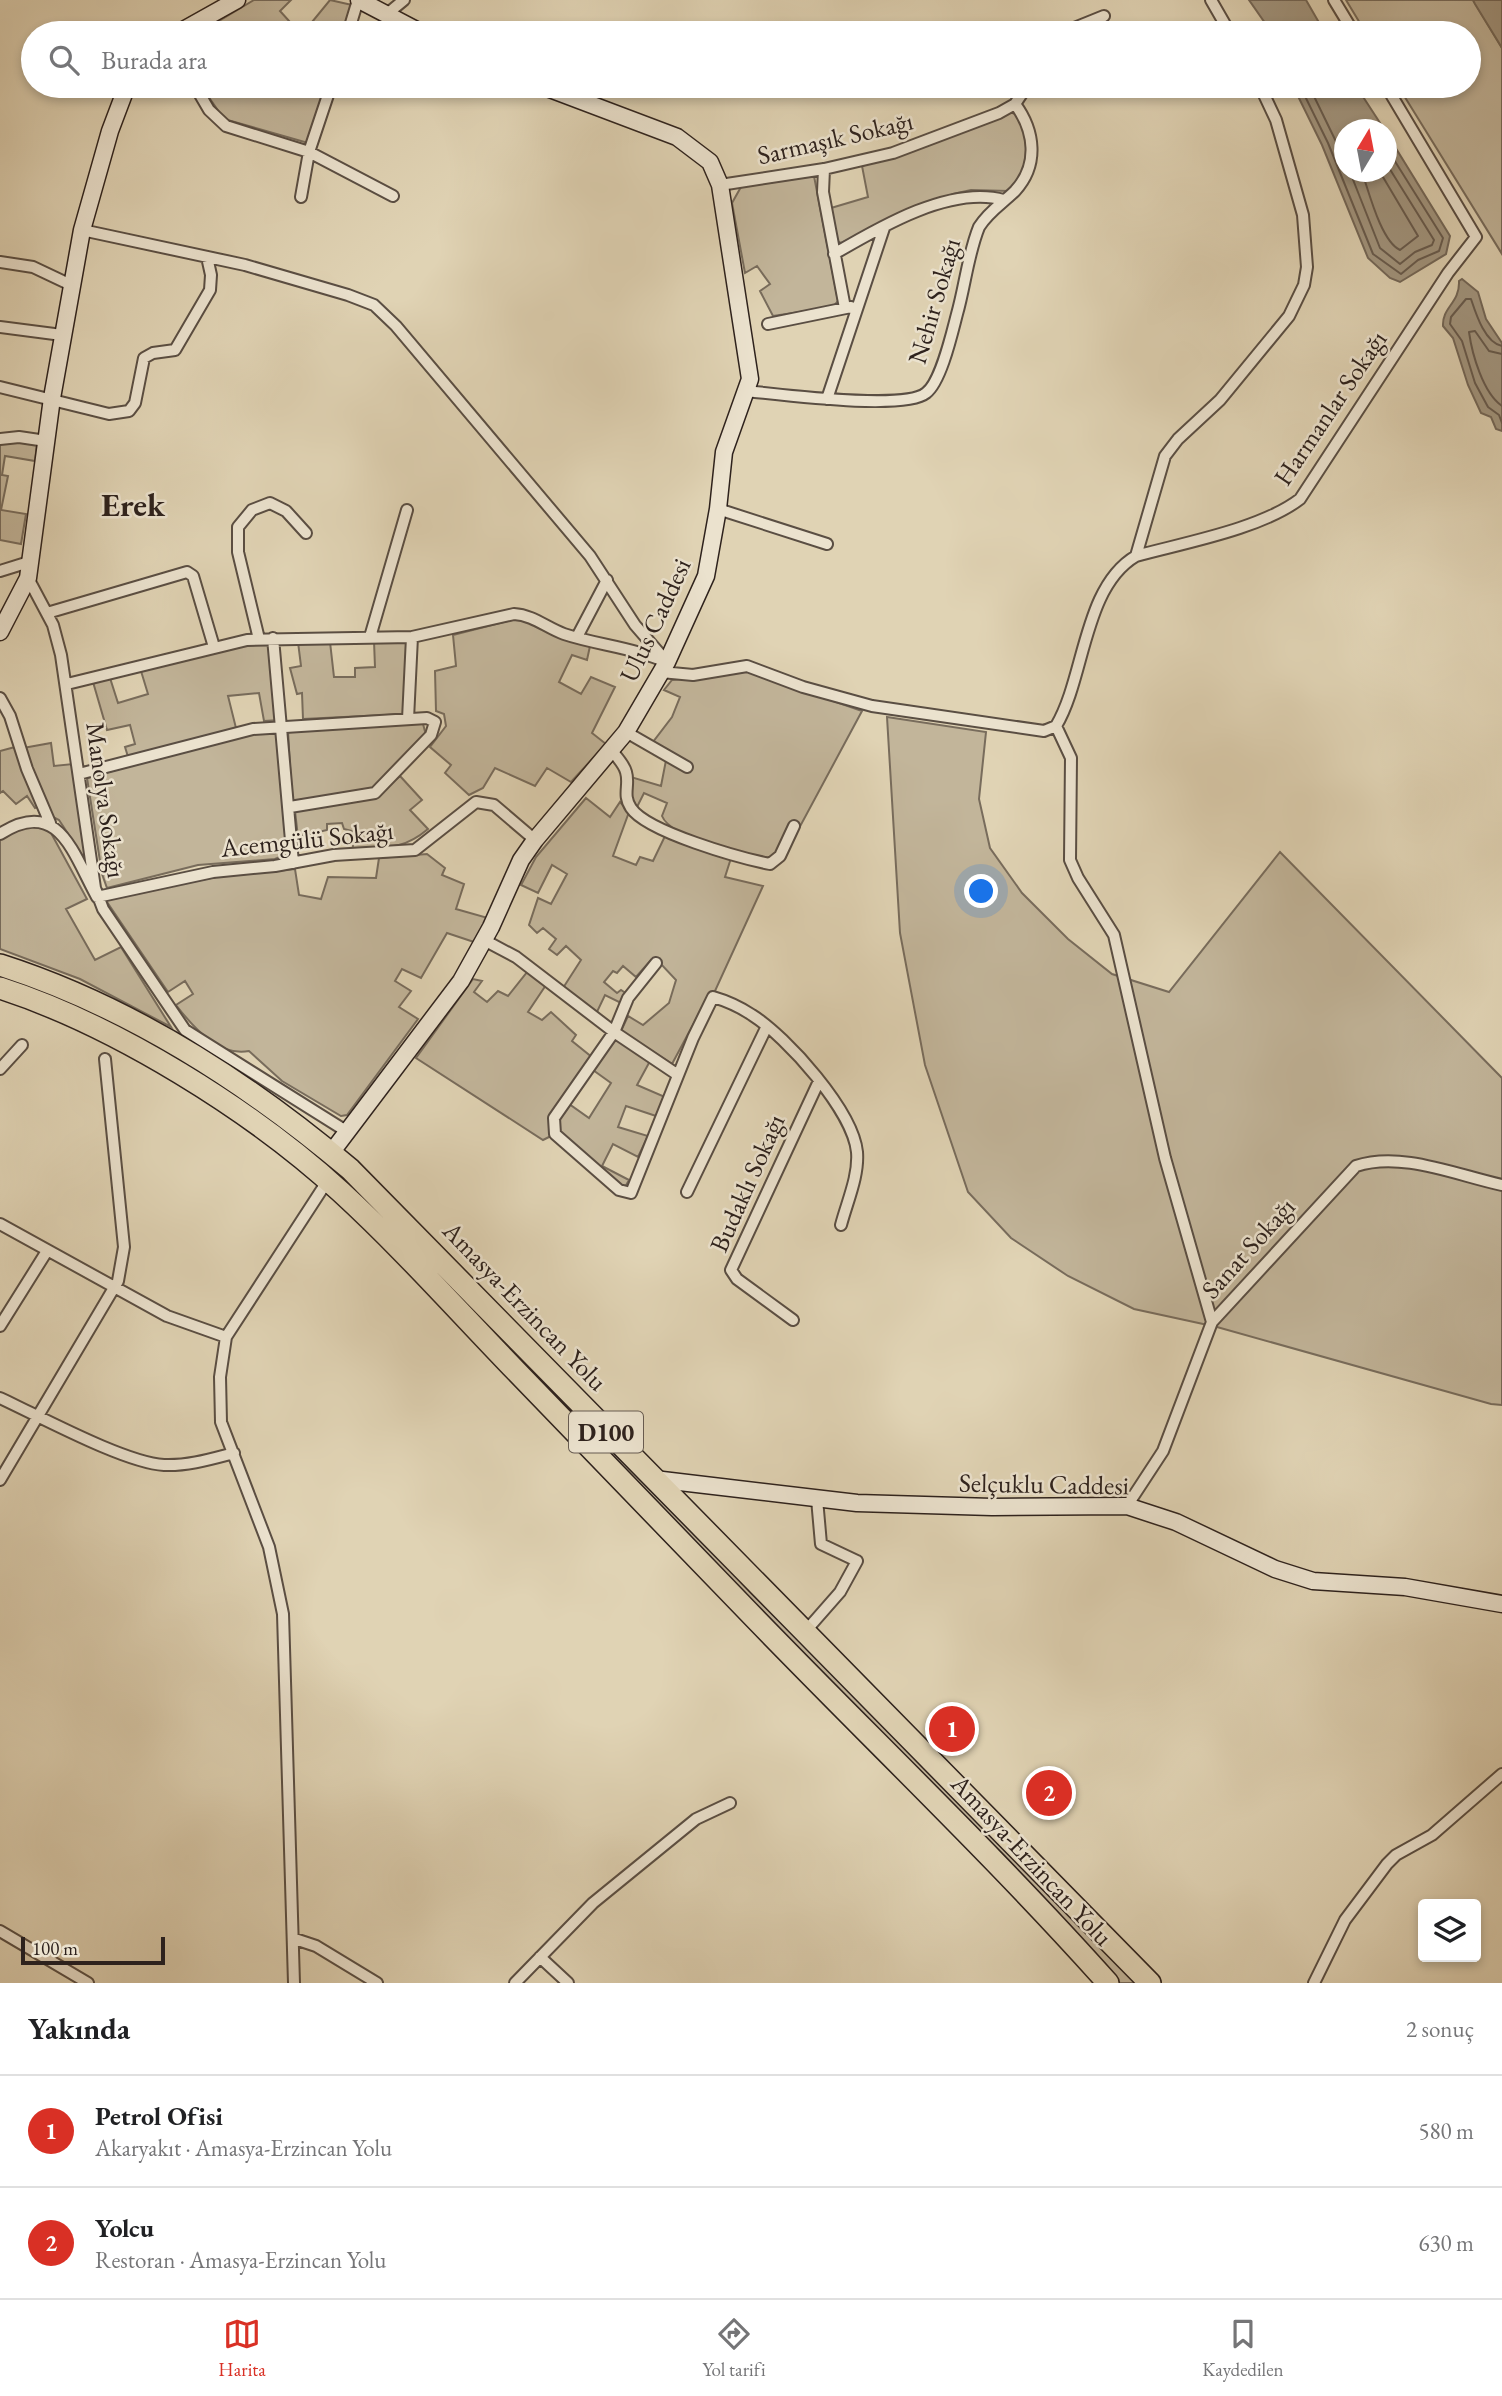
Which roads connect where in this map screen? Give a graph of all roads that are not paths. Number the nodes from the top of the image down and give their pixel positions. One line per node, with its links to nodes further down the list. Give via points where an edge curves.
1 (237, 0): 8 (street)
2 (358, 0): 6 (street); 9 (street)
3 (404, 0): 6 (street)
4 (1211, 0): 12 (street)
5 (1334, 0): 13 (street)
6 (387, 14): 10 (street)
7 (1104, 16): 11 (street)
8 (199, 21)
9 (352, 21)
10 (400, 21)
11 (1092, 21)
12 (1223, 21)
13 (1347, 21)
14 (122, 98): 29 (street)
15 (202, 98): 22 (street, via 226,126)
16 (327, 98): 22 (street)
17 (574, 98): 24 (street, Ulus Caddesi, via 677,137 701,153)
18 (1019, 98): 21 (street)
19 (1266, 98): 49 (street, via 1303,215 1304,285 1289,316 1220,400 1165,456)
20 (1393, 98): 49 (street, Harmanlar Sokağı, via 1476,237 1300,499 1289,508 1227,531)
21 (1015, 104): 23 (street, Sarmaşık Sokağı, via 968,127 893,153); 27 (street, Nehir Sokağı, via 1028,124 1033,158 1024,178)
22 (309, 152): 25 (street); 26 (street)
23 (824, 169): 24 (street, Sarmaşık Sokağı); 30 (street, via 823,192)
24 (720, 185): 40 (street, Ulus Caddesi, via 749,356)
25 (393, 196)
26 (301, 197)
27 (1004, 200): 28 (street, via 982,194 955,198); 42 (street, Nehir Sokağı, via 984,219 976,235 950,338 928,392 902,399)
28 (884, 228): 30 (street); 34 (street)
29 (82, 230): 31 (street); 33 (street)
30 (834, 254): 35 (street)
31 (207, 257): 41 (street, via 211,282 206,299 175,350 144,358 130,411 109,414); 52 (street, via 348,295 380,310)
32 (0, 262): 33 (street, via 33,267)
33 (71, 285): 38 (street)
34 (857, 306): 35 (street); 42 (street)
35 (845, 308): 36 (street)
36 (768, 324)
37 (0, 327): 38 (street)
38 (62, 335): 41 (street)
39 (0, 387): 41 (street)
40 (746, 391): 42 (street, Nehir Sokağı); 45 (street, Ulus Caddesi, via 724,452)
41 (52, 398): 44 (street)
42 (827, 399)
43 (0, 439): 44 (street)
44 (46, 441): 51 (street)
45 (719, 509): 48 (street); 61 (street, Ulus Caddesi, via 706,576)
46 (407, 510): 58 (street)
47 (306, 533): 59 (street, via 280,506 270,503 252,510 238,527 238,552)
48 (827, 544)
49 (1136, 556): 66 (street, via 1125,563 1100,602)
50 (3, 568): 51 (street)
51 (28, 570): 53 (street, Manolya Sokağı); 54 (street)
52 (607, 580): 56 (street); 61 (street)
53 (47, 613): 60 (street, via 187,572 193,576); 62 (street, Manolya Sokağı)
54 (0, 632)
55 (412, 637): 56 (street, via 514,614); 58 (street); 64 (street)
56 (577, 637): 61 (street, via 631,649)
57 (273, 638): 58 (street); 59 (street); 65 (street)
58 (370, 638)
59 (258, 639): 60 (street)
60 (214, 647): 62 (street)
61 (664, 667): 66 (street, via 693,675 747,666 821,693 888,709 1045,731); 67 (street, Ulus Caddesi)
62 (67, 684): 70 (street, Manolya Sokağı)
63 (0, 698): 72 (street)
64 (408, 719): 65 (street); 71 (street, via 431,719 436,728 382,788)
65 (283, 726): 70 (street, via 229,734); 71 (street)
66 (1056, 726): 99 (street, via 1071,758 1070,860 1114,935 1165,1158)
67 (626, 732): 68 (street, Ulus Caddesi); 69 (street)
68 (611, 750): 73 (street, via 626,772 625,796 631,808 668,831 770,864 780,856); 75 (street, Ulus Caddesi)
69 (687, 767)
70 (79, 774): 77 (street, Manolya Sokağı)
71 (290, 807): 76 (street)
72 (51, 823): 74 (street, via 22,821); 77 (street)
73 (794, 826)
74 (0, 834)
75 (535, 840): 76 (street, Acemgülü Sokağı, via 494,805 480,801 470,804 415,850 334,855); 78 (street, Ulus Caddesi)
76 (293, 863): 77 (street, Acemgülü Sokağı, via 213,872)
77 (97, 897): 89 (street, Manolya Sokağı, via 185,1030)
78 (484, 940): 83 (street, via 516,957); 89 (street, Ulus Caddesi, via 449,997)
79 (656, 963): 83 (street, via 628,998)
80 (0, 965): 90 (highway, Amasya-Erzincan Yolu / D100, via 64,989 155,1035 244,1090)
81 (0, 988): 91 (highway, Amasya-Erzincan Yolu / D100, via 97,1029 167,1067)
82 (766, 1026): 87 (street, via 713,996); 88 (street); 93 (street, Budaklı Sokağı)
83 (614, 1032): 87 (street); 87 (street, via 560,1108 554,1126 561,1141 626,1194 631,1194)
84 (22, 1045): 86 (street)
85 (105, 1059): 97 (street, via 124,1247)
86 (0, 1069)
87 (678, 1075)
88 (819, 1081): 95 (street, via 842,1113 855,1142 853,1182); 98 (street, Budaklı Sokağı, via 731,1270)
89 (346, 1131): 90 (street, Ulus Caddesi)
90 (331, 1153): 105 (highway, Amasya-Erzincan Yolu / D100, via 410,1227)
91 (328, 1180): 101 (street); 121 (highway, Amasya-Erzincan Yolu / D100, via 959,1822)
92 (1502, 1185): 99 (street, Sanat Sokağı, via 1406,1162 1375,1160 1356,1166)
93 (687, 1192)
94 (0, 1224): 96 (street)
95 (841, 1225)
96 (47, 1251): 97 (street); 100 (street)
97 (114, 1288): 101 (street, via 167,1316); 103 (street)
98 (793, 1320)
99 (1212, 1322): 108 (street, Sanat Sokağı, via 1163,1451)
100 (0, 1325)
101 (226, 1337): 104 (street, via 220,1377 221,1422)
102 (0, 1398): 103 (street)
103 (37, 1416): 104 (street, via 135,1459 164,1465); 106 (street)
104 (233, 1453): 114 (street, via 269,1547 283,1614)
105 (654, 1479): 107 (street, Selçuklu Caddesi); 110 (highway, Amasya-Erzincan Yolu / D100)
106 (0, 1480)
107 (817, 1499): 108 (street, Selçuklu Caddesi, via 909,1506); 110 (street, via 821,1544 857,1562 840,1592)
108 (1126, 1506): 109 (street, Selçuklu Caddesi, via 1177,1522 1306,1579 1415,1588)
109 (1502, 1604)
110 (803, 1633): 122 (highway, Amasya-Erzincan Yolu / D100)
111 (1502, 1774): 123 (street, via 1433,1835 1387,1864 1345,1920)
112 (730, 1802): 115 (street, via 696,1819 593,1903)
113 (0, 1931): 116 (street)
114 (295, 1939): 117 (street); 118 (street, via 316,1946)
115 (540, 1956): 119 (street); 120 (street)
116 (88, 1983)
117 (294, 1983)
118 (377, 1983)
119 (515, 1983)
120 (568, 1983)
121 (1108, 1983)
122 (1150, 1983)
123 (1314, 1983)

